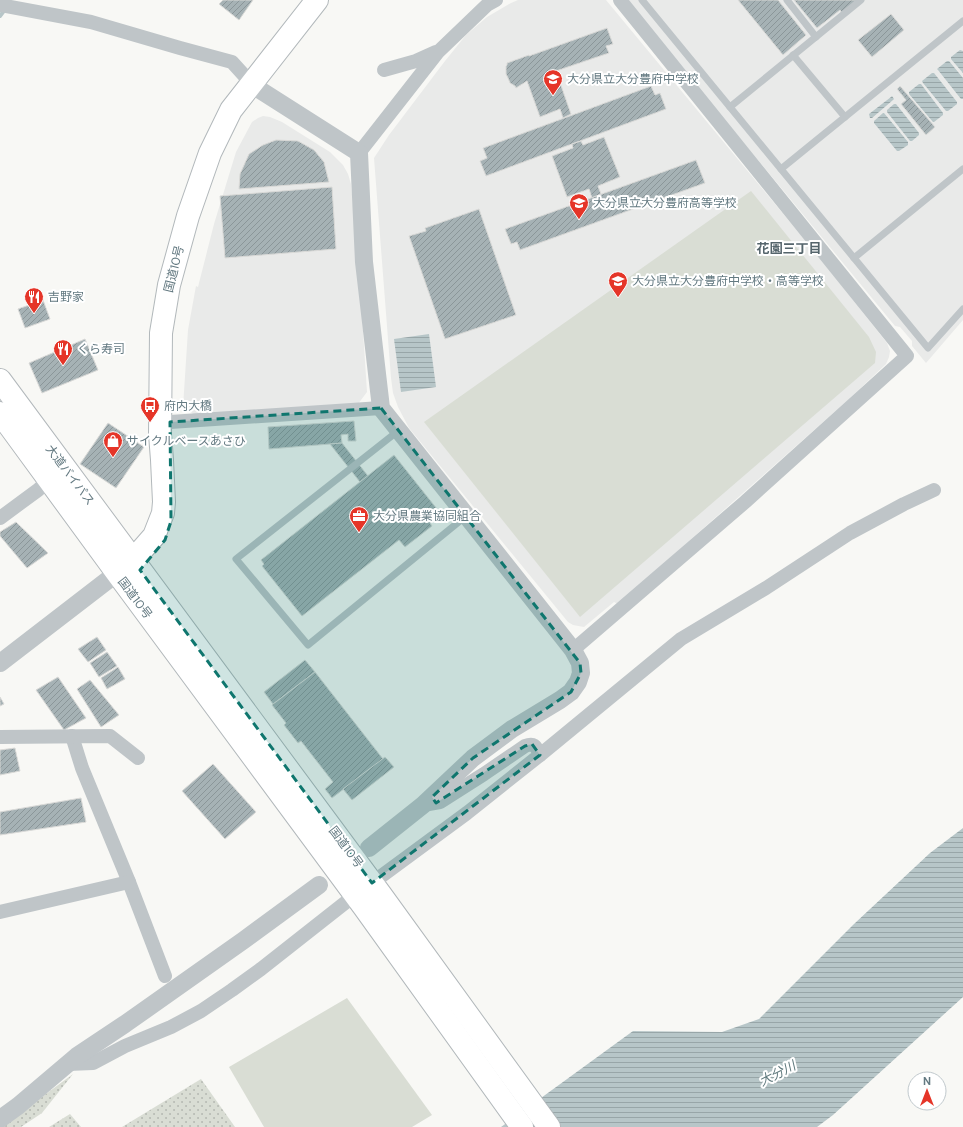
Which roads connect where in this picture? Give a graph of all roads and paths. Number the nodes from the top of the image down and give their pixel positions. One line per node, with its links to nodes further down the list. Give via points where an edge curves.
1 (317, 0): 13 (highway, 国道10号)
2 (496, 0): 10 (street, via 487,5)
3 (620, 0): 31 (street, via 907,356 745,502)
4 (642, 0): 14 (lane)
5 (787, 0): 9 (lane)
6 (861, 0): 9 (lane)
7 (2, 4): 13 (street, via 90,22 232,62)
8 (963, 21): 15 (lane)
9 (816, 37): 11 (lane)
10 (438, 52): 12 (street); 16 (street)
11 (794, 55): 14 (lane); 15 (lane)
12 (384, 70)
13 (252, 83): 16 (street); 24 (highway, 国道10号, via 218,164 184,287 175,335); 30 (highway, 国道10号, via 231,110 210,153 188,216 169,285 161,333 160,434 164,494 162,512 154,536)
14 (730, 107): 17 (lane)
15 (845, 117): 17 (lane)
16 (359, 153): 22 (street, via 364,262)
17 (781, 169): 19 (lane)
18 (963, 169): 19 (lane)
19 (854, 258): 20 (lane, via 928,348)
20 (963, 309)
21 (0, 380): 30 (highway, 大道バイパス)
22 (381, 408): 24 (street); 25 (street)
23 (0, 413): 26 (highway, 大道バイパス)
24 (170, 422): 30 (highway, 国道10号, via 173,498 171,521 165,540)
25 (398, 430): 28 (street); 28 (lane, via 236,559 308,645)
26 (49, 480): 29 (street); 30 (highway, 大道バイパス)
27 (934, 490): 35 (street, via 850,533 681,639)
28 (466, 516): 31 (street)
29 (0, 518)
30 (130, 567): 32 (street); 41 (highway, 国道10号)
31 (573, 650): 37 (street, via 580,663 581,673 571,692 512,729 473,758)
32 (0, 663)
33 (72, 736): 34 (street); 36 (street, via 110,736); 39 (street, via 82,768)
34 (0, 737)
35 (540, 755): 37 (street, via 536,746 524,746 440,802); 41 (street)
36 (138, 758)
37 (423, 805): 38 (street)
38 (369, 848)
39 (129, 882): 42 (street); 43 (street)
40 (319, 885): 44 (street)
41 (368, 895): 44 (street, via 200,1011 93,1063); 46 (highway, 国道10号); 47 (highway, 国道10号)
42 (0, 912)
43 (166, 976)
44 (68, 1064): 45 (street)
45 (0, 1119)
46 (522, 1127)
47 (549, 1127)

